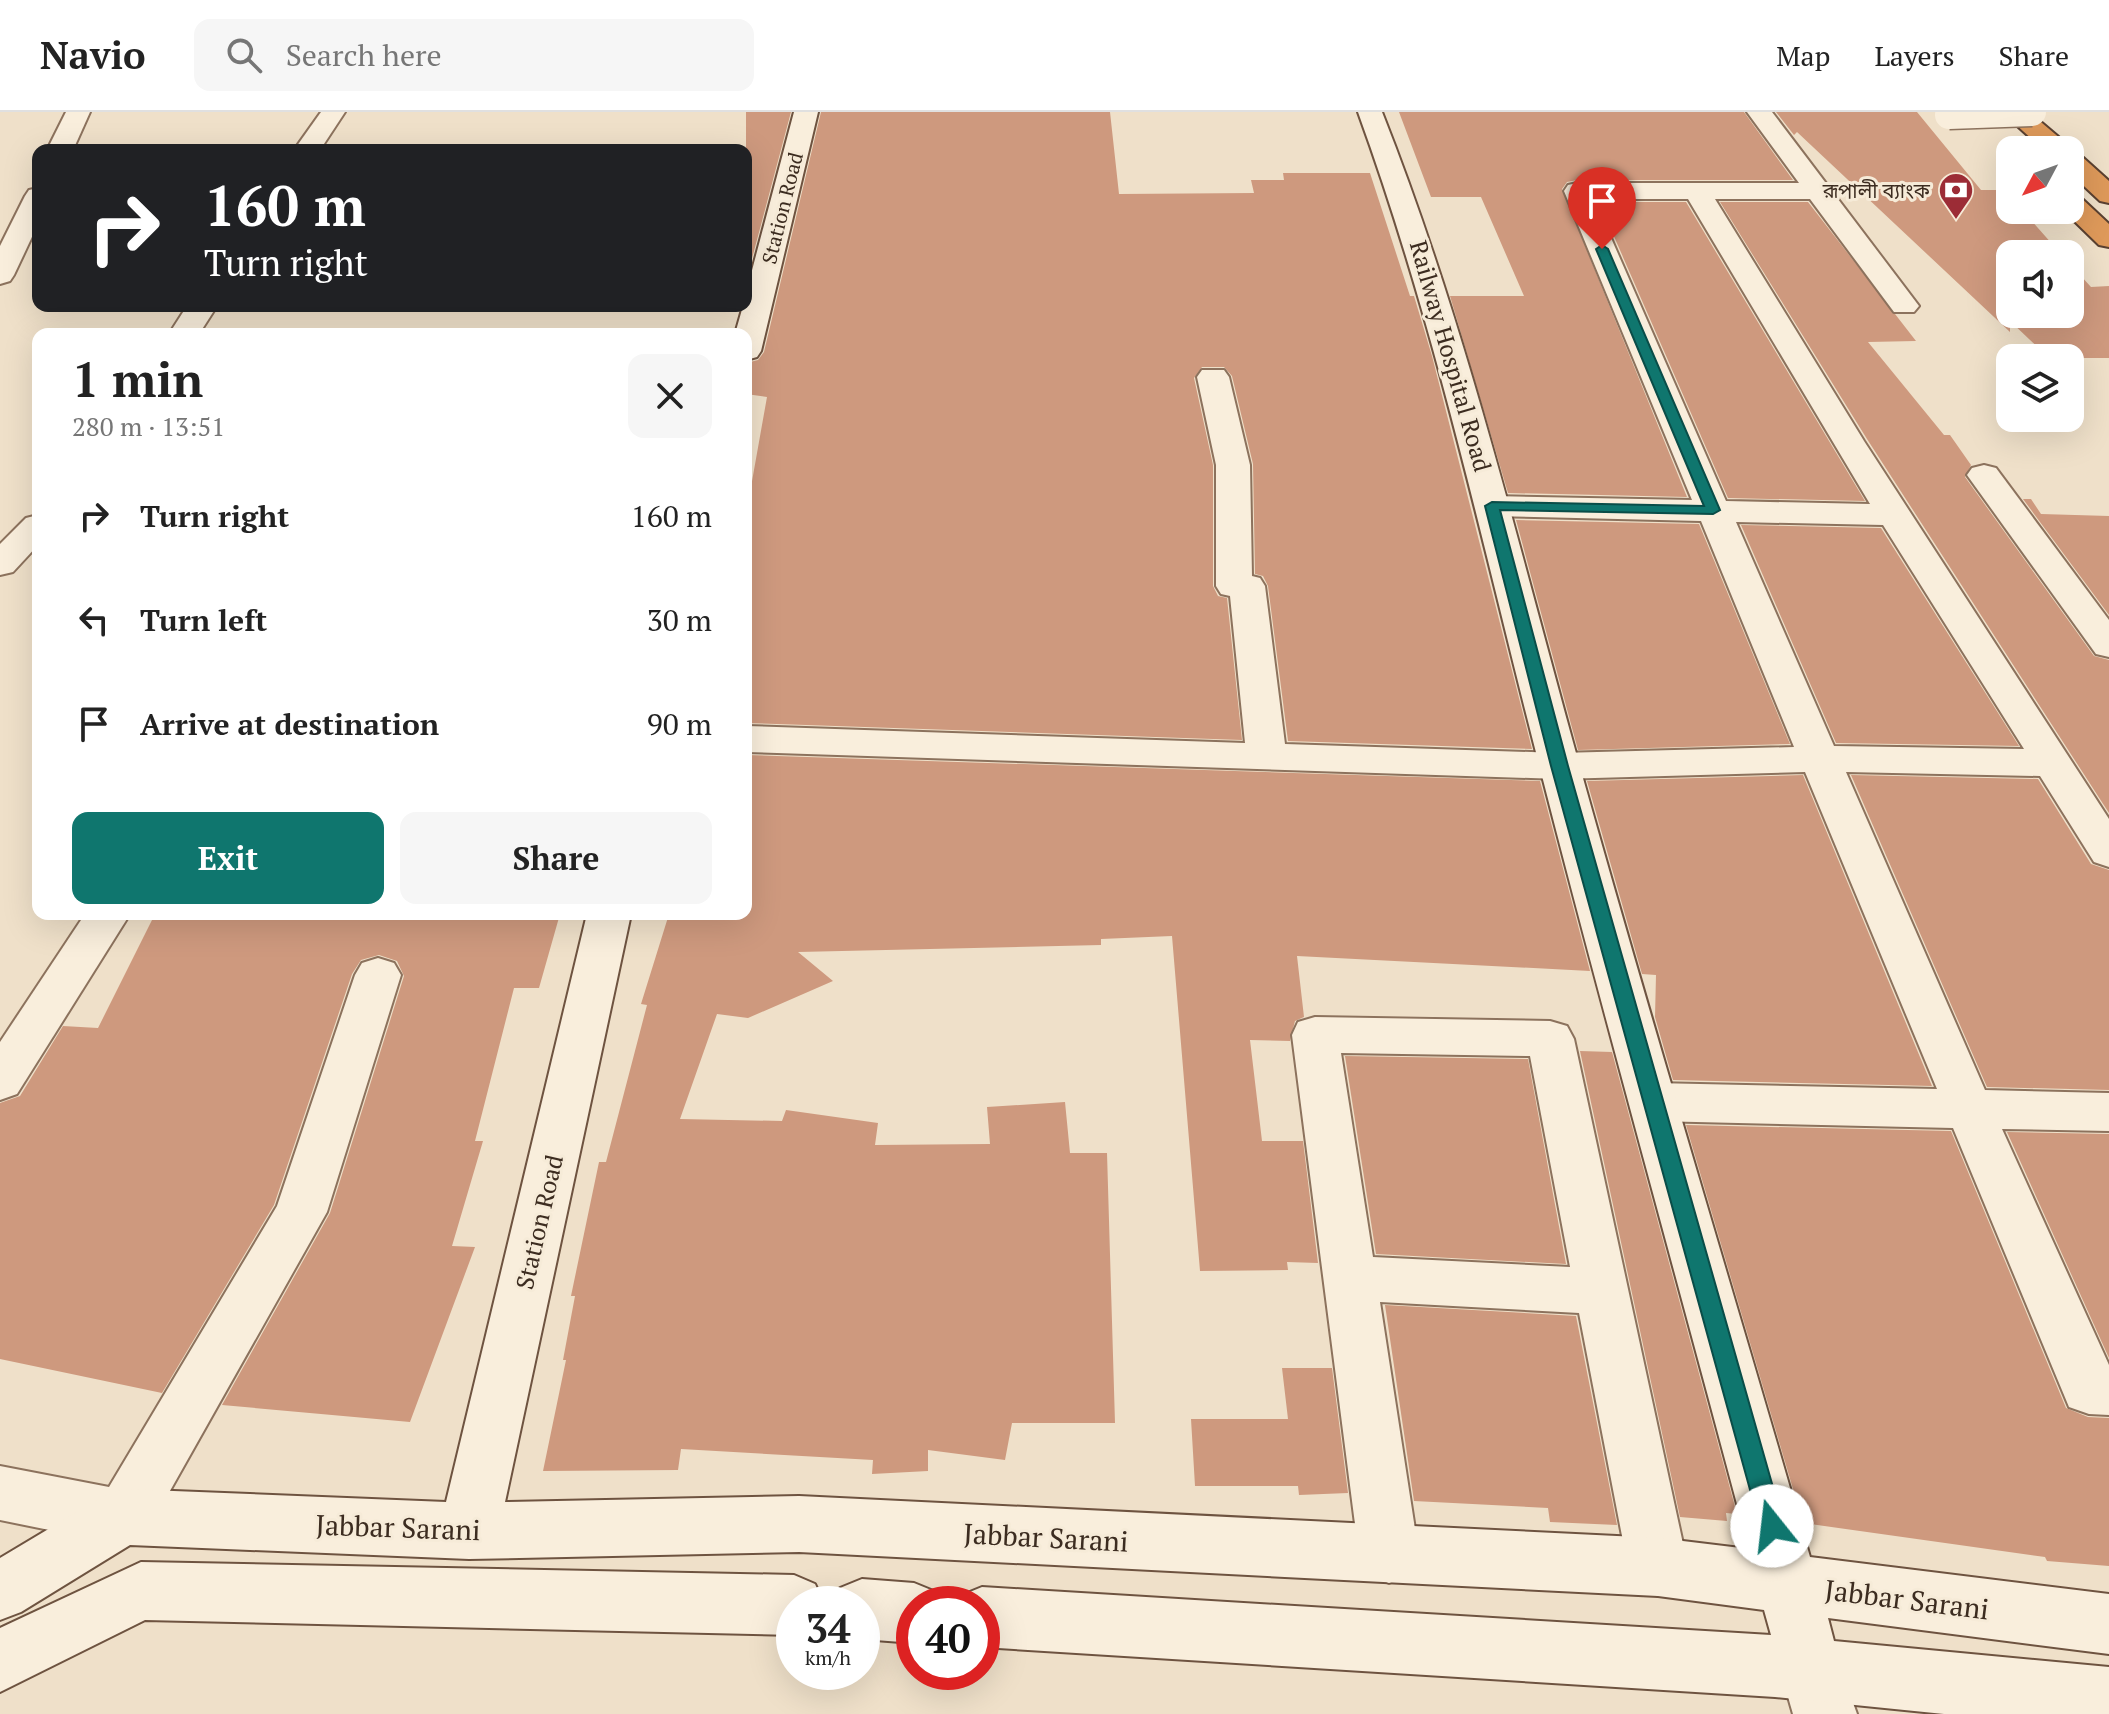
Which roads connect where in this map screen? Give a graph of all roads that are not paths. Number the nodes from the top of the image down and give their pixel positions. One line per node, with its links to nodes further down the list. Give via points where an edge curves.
1 (78, 112): 12 (street)
2 (333, 112): 13 (street)
3 (806, 112): 23 (street, Station Road)
4 (1370, 112): 26 (street, Railway Hospital Road, via 1409,209 1445,323)
5 (1759, 112): 16 (street)
6 (1975, 112): 10 (highway)
7 (2014, 112): 11 (highway)
8 (2032, 112): 9 (street, bridge)
9 (1949, 115)
10 (2001, 136)
11 (2042, 136)
12 (63, 144)
13 (311, 144)
14 (2084, 172): 17 (highway)
15 (1697, 191): 16 (street); 27 (street, via 1577,191); 28 (street, via 1777,330)
16 (1818, 191): 22 (street)
17 (2109, 195)
18 (32, 208): 21 (street)
19 (2084, 215): 20 (highway)
20 (2109, 239)
21 (0, 275)
22 (1904, 306)
23 (752, 328)
24 (1213, 377): 33 (street, via 1233,465 1234,586 1247,586)
25 (1984, 475): 31 (street)
26 (1492, 506): 27 (street); 36 (street, Railway Hospital Road)
27 (1713, 510): 28 (street); 34 (street)
28 (1896, 515): 35 (street)
29 (32, 531): 30 (street)
30 (0, 564)
31 (2109, 646)
32 (752, 739): 33 (street)
33 (1266, 756): 36 (street)
34 (1819, 759): 35 (street); 36 (street); 43 (street)
35 (2053, 763): 37 (street)
36 (1559, 766): 42 (street, Railway Hospital Road)
37 (2109, 852)
38 (104, 920): 41 (street)
39 (608, 920): 50 (street, Station Road)
40 (378, 975): 49 (street, via 301,1212)
41 (0, 1081)
42 (1654, 1102): 43 (street); 53 (street, Railway Hospital Road)
43 (1970, 1111): 44 (street); 47 (street, via 2089,1389)
44 (2109, 1112)
45 (1350, 1278): 46 (street); 46 (street, via 1315,1035 1550,1039); 51 (street)
46 (1604, 1292): 52 (street)
47 (2109, 1390)
48 (0, 1493): 49 (street, Jabbar Sarani)
49 (123, 1517): 50 (street, Jabbar Sarani); 54 (street)
50 (469, 1531): 51 (street, Jabbar Sarani, via 799,1524)
51 (1389, 1555): 52 (street, Jabbar Sarani)
52 (1658, 1567): 53 (street, Jabbar Sarani)
53 (1788, 1584): 57 (street, Jabbar Sarani); 59 (street, Railway Hospital Road)
54 (0, 1591)
55 (776, 1605): 58 (street, via 141,1591)
56 (1000, 1619): 59 (street)
57 (2109, 1624)
58 (0, 1661)
59 (1818, 1692): 60 (street)
60 (2109, 1699)

